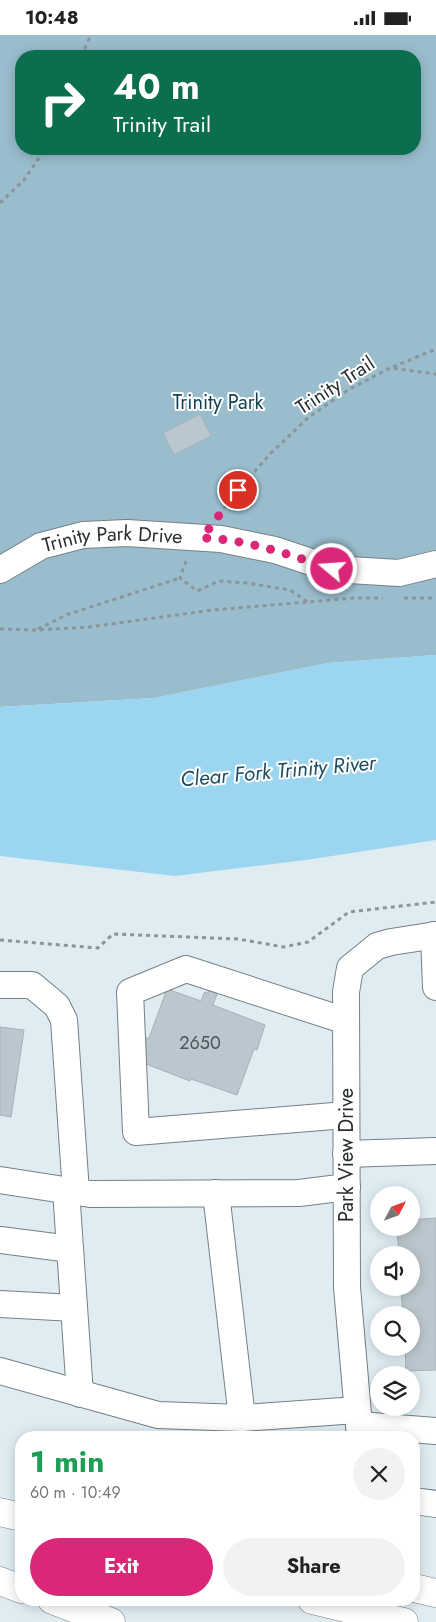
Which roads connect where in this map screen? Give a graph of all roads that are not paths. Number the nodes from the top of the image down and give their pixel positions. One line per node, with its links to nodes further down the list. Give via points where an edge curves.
1 (436, 565): 2 (street, Trinity Park Drive, via 400,573 332,569 274,550 221,539 127,533 83,535 41,546)
2 (0, 570)
3 (435, 935): 4 (street); 7 (street, Park View Drive, via 378,946 350,968)
4 (436, 983): 6 (street)
5 (0, 985): 13 (street, via 32,985 57,1006 64,1020)
6 (436, 987)
7 (346, 1021): 8 (street, Park View Drive); 8 (street, via 186,969 130,992 136,1132)
8 (346, 1115): 10 (street, Park View Drive)
9 (436, 1151): 10 (street)
10 (346, 1154): 12 (street, Park View Drive)
11 (0, 1180): 13 (street)
12 (346, 1187): 14 (street, via 299,1193); 22 (street, Park View Drive, via 347,1287)
13 (71, 1191): 14 (street, via 90,1194); 16 (street)
14 (216, 1193): 21 (street)
15 (0, 1240): 16 (street)
16 (70, 1249): 18 (street)
17 (0, 1303): 18 (street)
18 (74, 1308): 20 (street)
19 (0, 1371): 20 (street)
20 (80, 1394): 21 (street, via 158,1415)
21 (242, 1418): 22 (street)
22 (358, 1424): 23 (street)
23 (436, 1431)
24 (420, 1502): 25 (street)
25 (436, 1504)
26 (0, 1512): 27 (highway)
27 (15, 1516)
28 (0, 1581): 29 (highway)
29 (15, 1587)
30 (420, 1589): 31 (highway)
31 (436, 1593)
32 (68, 1606): 34 (highway)
33 (337, 1606): 35 (highway)
34 (111, 1622)
35 (404, 1622)

